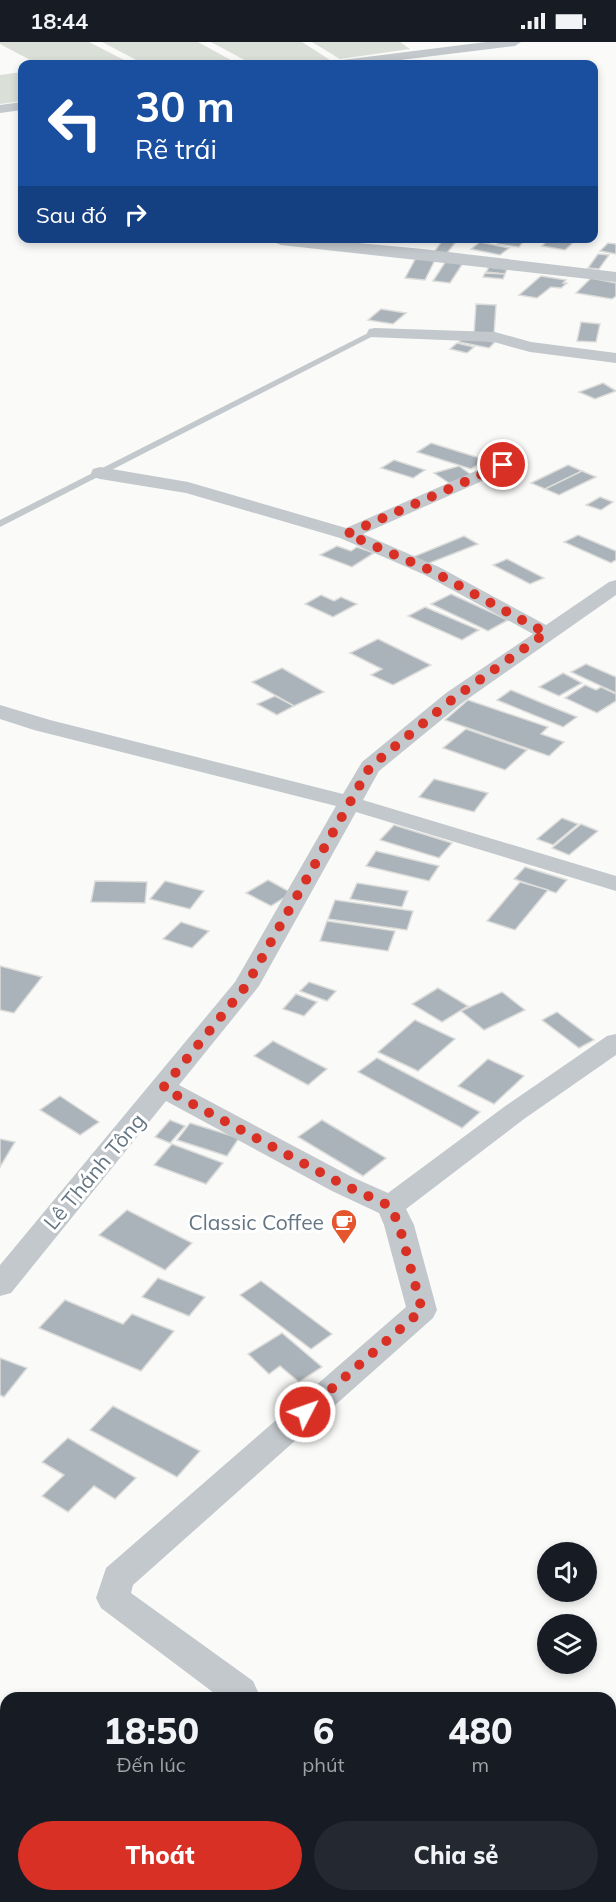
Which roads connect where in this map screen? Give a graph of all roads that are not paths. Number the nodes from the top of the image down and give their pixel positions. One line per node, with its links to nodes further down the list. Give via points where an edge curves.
1 (515, 42): 2 (street)
2 (373, 60)
3 (18, 107): 4 (street)
4 (0, 109)
5 (318, 243): 6 (street)
6 (616, 277)
7 (375, 333): 8 (street, via 495,337 530,347); 10 (lane)
8 (616, 358)
9 (503, 465): 12 (street)
10 (100, 473): 11 (lane); 12 (street, via 188,488)
11 (0, 524)
12 (347, 534): 14 (street, via 432,571)
13 (612, 595): 14 (street, Lê Thánh Tông)
14 (546, 633): 16 (street, Lê Thánh Tông, via 454,698 370,767)
15 (0, 712): 16 (street)
16 (350, 802): 17 (street); 19 (street, Lê Thánh Tông, via 246,986)
17 (616, 884)
18 (616, 1042): 20 (street)
19 (163, 1088): 20 (street); 21 (street, Lê Thánh Tông)
20 (390, 1206): 22 (street, via 399,1225 422,1310 118,1578 113,1598)
21 (0, 1285)
22 (236, 1692)

